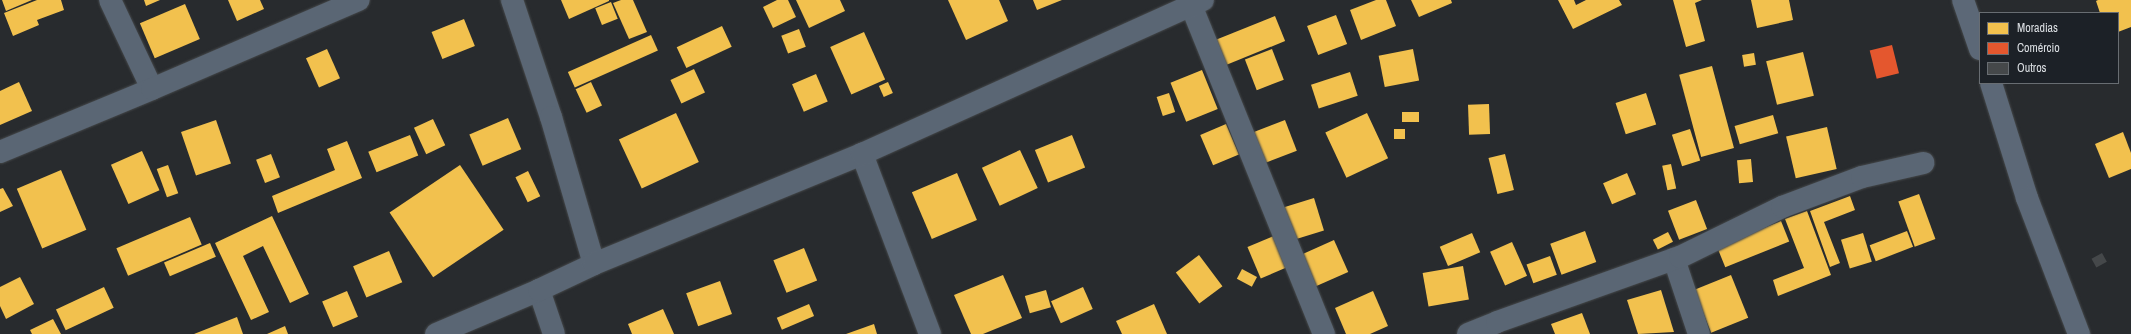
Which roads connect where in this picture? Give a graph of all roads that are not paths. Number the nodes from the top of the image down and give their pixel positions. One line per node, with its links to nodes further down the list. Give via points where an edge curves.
1 (110, 0): 8 (street)
2 (359, 0): 8 (street)
3 (512, 0): 13 (street, via 551,117)
4 (1964, 0): 6 (main road)
5 (1197, 3): 10 (street); 18 (street)
6 (1979, 46)
7 (1991, 84): 21 (main road, via 2027,198)
8 (152, 89): 9 (street)
9 (0, 152)
10 (862, 154): 13 (street); 17 (street)
11 (1922, 162): 12 (street, via 1862,177 1782,207)
12 (1674, 259): 19 (street); 20 (street)
13 (594, 264): 14 (street)
14 (540, 290): 15 (street); 16 (street)
15 (436, 334)
16 (554, 334)
17 (930, 334)
18 (1324, 334)
19 (1468, 334)
20 (1699, 334)
21 (2079, 334)

